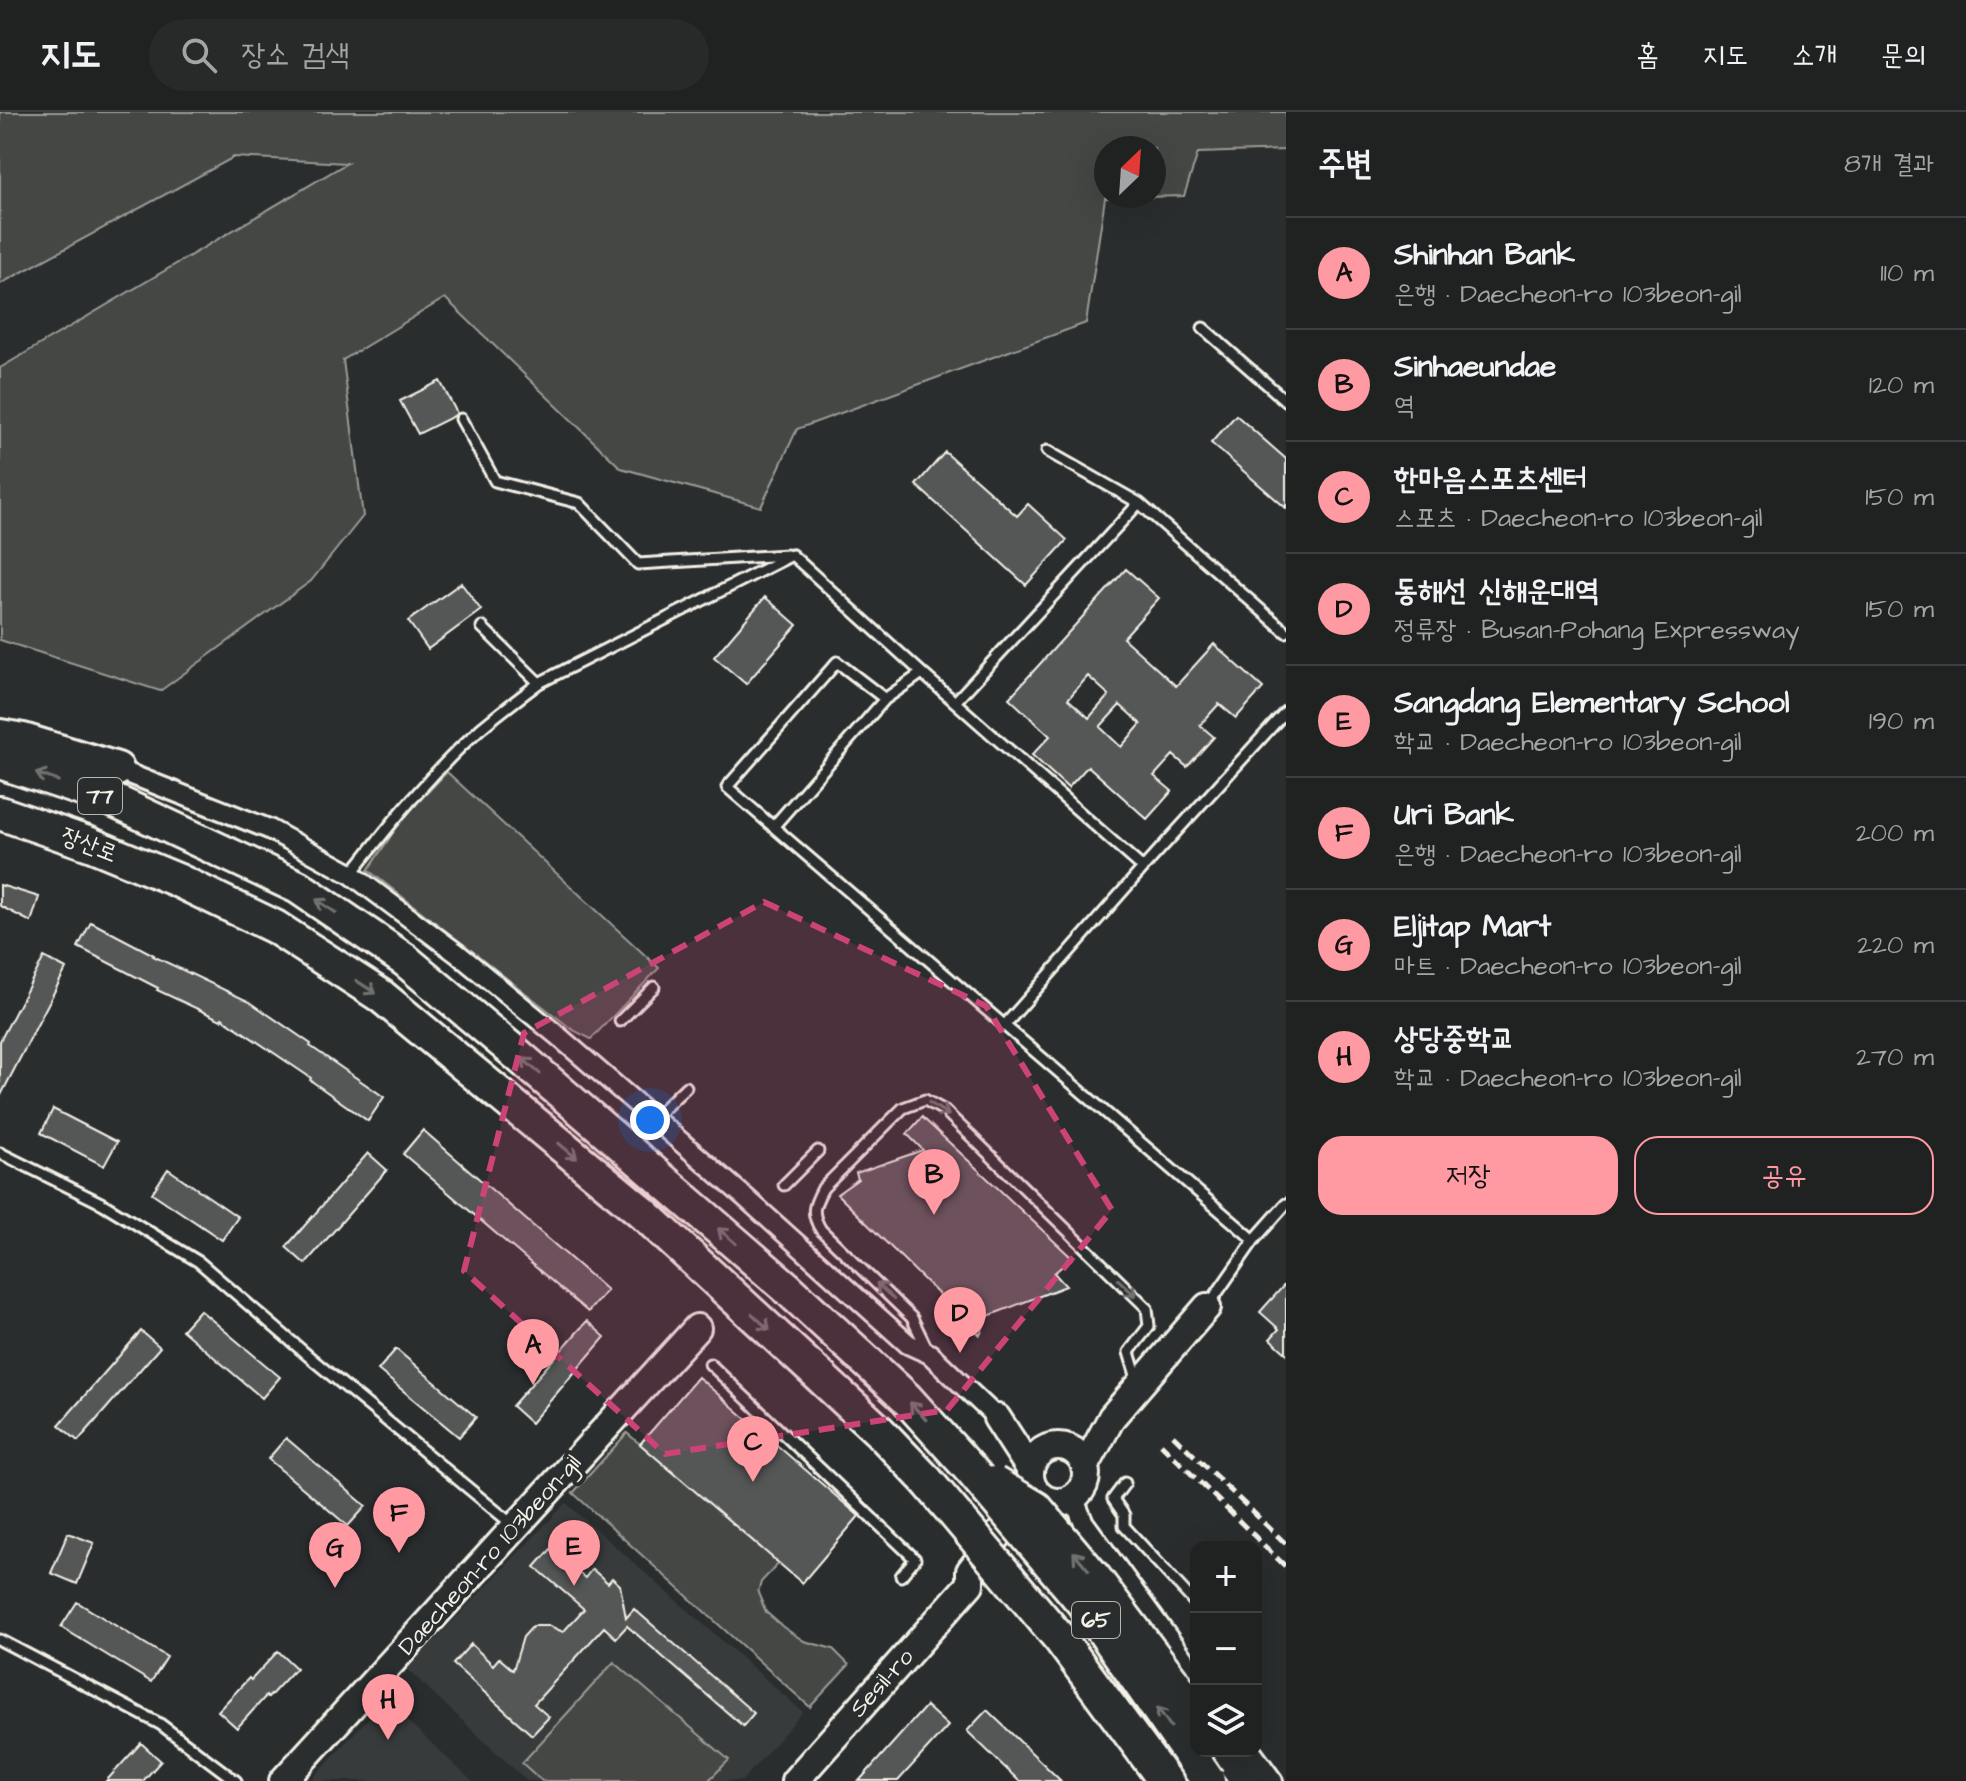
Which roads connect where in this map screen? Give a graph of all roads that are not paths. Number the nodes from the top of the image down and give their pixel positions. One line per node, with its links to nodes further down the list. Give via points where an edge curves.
1 (1203, 328): 2 (lane)
2 (1286, 401)
3 (461, 419): 6 (lane, via 495,481 579,503 638,564)
4 (1047, 451): 5 (lane)
5 (1139, 503): 8 (lane); 12 (lane)
6 (792, 555): 9 (lane); 10 (lane)
7 (482, 627): 10 (lane)
8 (1286, 632)
9 (922, 673): 11 (lane); 12 (lane)
10 (539, 683): 20 (lane, via 435,774)
11 (885, 699): 18 (lane); 18 (lane, via 837,662 727,787)
12 (955, 702): 19 (lane)
13 (1286, 711): 19 (lane)
14 (0, 736): 16 (highway)
15 (0, 762): 40 (highway, 장산로 / 77, one-way to 15, via 906,1398 786,1287 405,960 298,887 108,798)
16 (117, 769): 20 (street, via 269,829)
17 (0, 813): 41 (highway, 장산로 / 77, one-way to 41, via 177,880 275,927 381,996 642,1212)
18 (773, 827): 23 (lane)
19 (1143, 868): 23 (lane)
20 (351, 874): 25 (street, via 458,954)
21 (654, 987): 22 (lane)
22 (620, 1021)
23 (1004, 1026): 30 (lane)
24 (686, 1087): 25 (lane)
25 (654, 1118): 33 (street, via 908,1344)
26 (818, 1151): 28 (lane)
27 (0, 1153): 44 (lane, via 103,1204 199,1262)
28 (784, 1185)
29 (1286, 1204): 30 (lane)
30 (1254, 1240): 31 (lane)
31 (1207, 1307): 35 (street, Sesil-ro)
32 (697, 1328): 44 (street, Daecheon-ro 103beon-gil)
33 (930, 1354): 35 (lane, one-way to 35, via 912,1318 814,1218 823,1188 903,1108 925,1100 945,1111 1147,1308 1149,1326 1129,1352); 37 (street)
34 (710, 1364): 45 (lane, via 915,1559)
35 (1139, 1385): 36 (street, Sesil-ro)
36 (1112, 1417): 38 (street, Sesil-ro); 39 (street, Sesil-ro)
37 (997, 1418): 38 (street); 43 (street)
38 (1056, 1447): 39 (street, via 1077,1454); 43 (street, Sesil-ro, via 1037,1456)
39 (1085, 1467): 43 (street, Sesil-ro, via 1084,1484)
40 (970, 1469): 49 (highway, one-way to 40, bridge, via 1036,1508); 58 (highway, 65, one-way to 40, bridge, via 1085,1605)
41 (927, 1481): 56 (highway, via 939,1519 1073,1687); 57 (highway, 65, bridge, via 1060,1639)
42 (1125, 1483): 46 (lane, via 1113,1499 1124,1515 1124,1526)
43 (1047, 1489): 48 (street, via 1083,1521); 53 (street, Sesil-ro, via 970,1571 970,1584)
44 (515, 1527): 55 (street, Daecheon-ro 103beon-gil)
45 (901, 1576)
46 (1190, 1598)
47 (0, 1640): 54 (lane, via 160,1724)
48 (1190, 1668)
49 (1190, 1704)
50 (1234, 1757): 52 (highway)
51 (1255, 1757): 52 (street)
52 (1269, 1779)
53 (797, 1780)
54 (236, 1781)
55 (283, 1781)
56 (1137, 1781)
57 (1165, 1781)
58 (1208, 1781)

